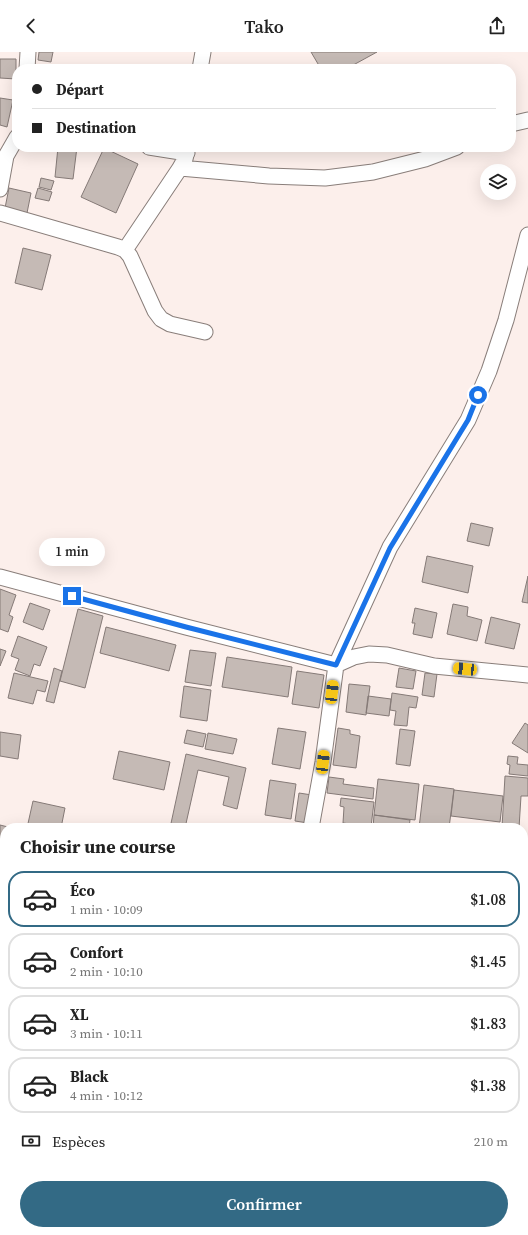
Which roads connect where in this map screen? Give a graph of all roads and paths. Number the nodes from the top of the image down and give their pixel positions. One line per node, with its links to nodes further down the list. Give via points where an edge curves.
1 (28, 52): 3 (street)
2 (203, 52): 4 (street)
3 (27, 64)
4 (201, 64)
5 (528, 120): 6 (street)
6 (516, 123)
7 (12, 146): 11 (street, via 6,156)
8 (186, 152): 10 (street)
9 (444, 152): 10 (street, via 373,172 325,178)
10 (180, 168): 14 (street)
11 (0, 189)
12 (0, 213): 14 (street)
13 (528, 235): 17 (street, via 506,320 489,371 468,420 390,548)
14 (125, 250): 15 (street, via 161,319 170,324)
15 (205, 332)
16 (0, 576): 17 (street)
17 (336, 665): 18 (street, via 354,656 369,654 387,655 434,666); 19 (street)
18 (528, 675)
19 (313, 823)

